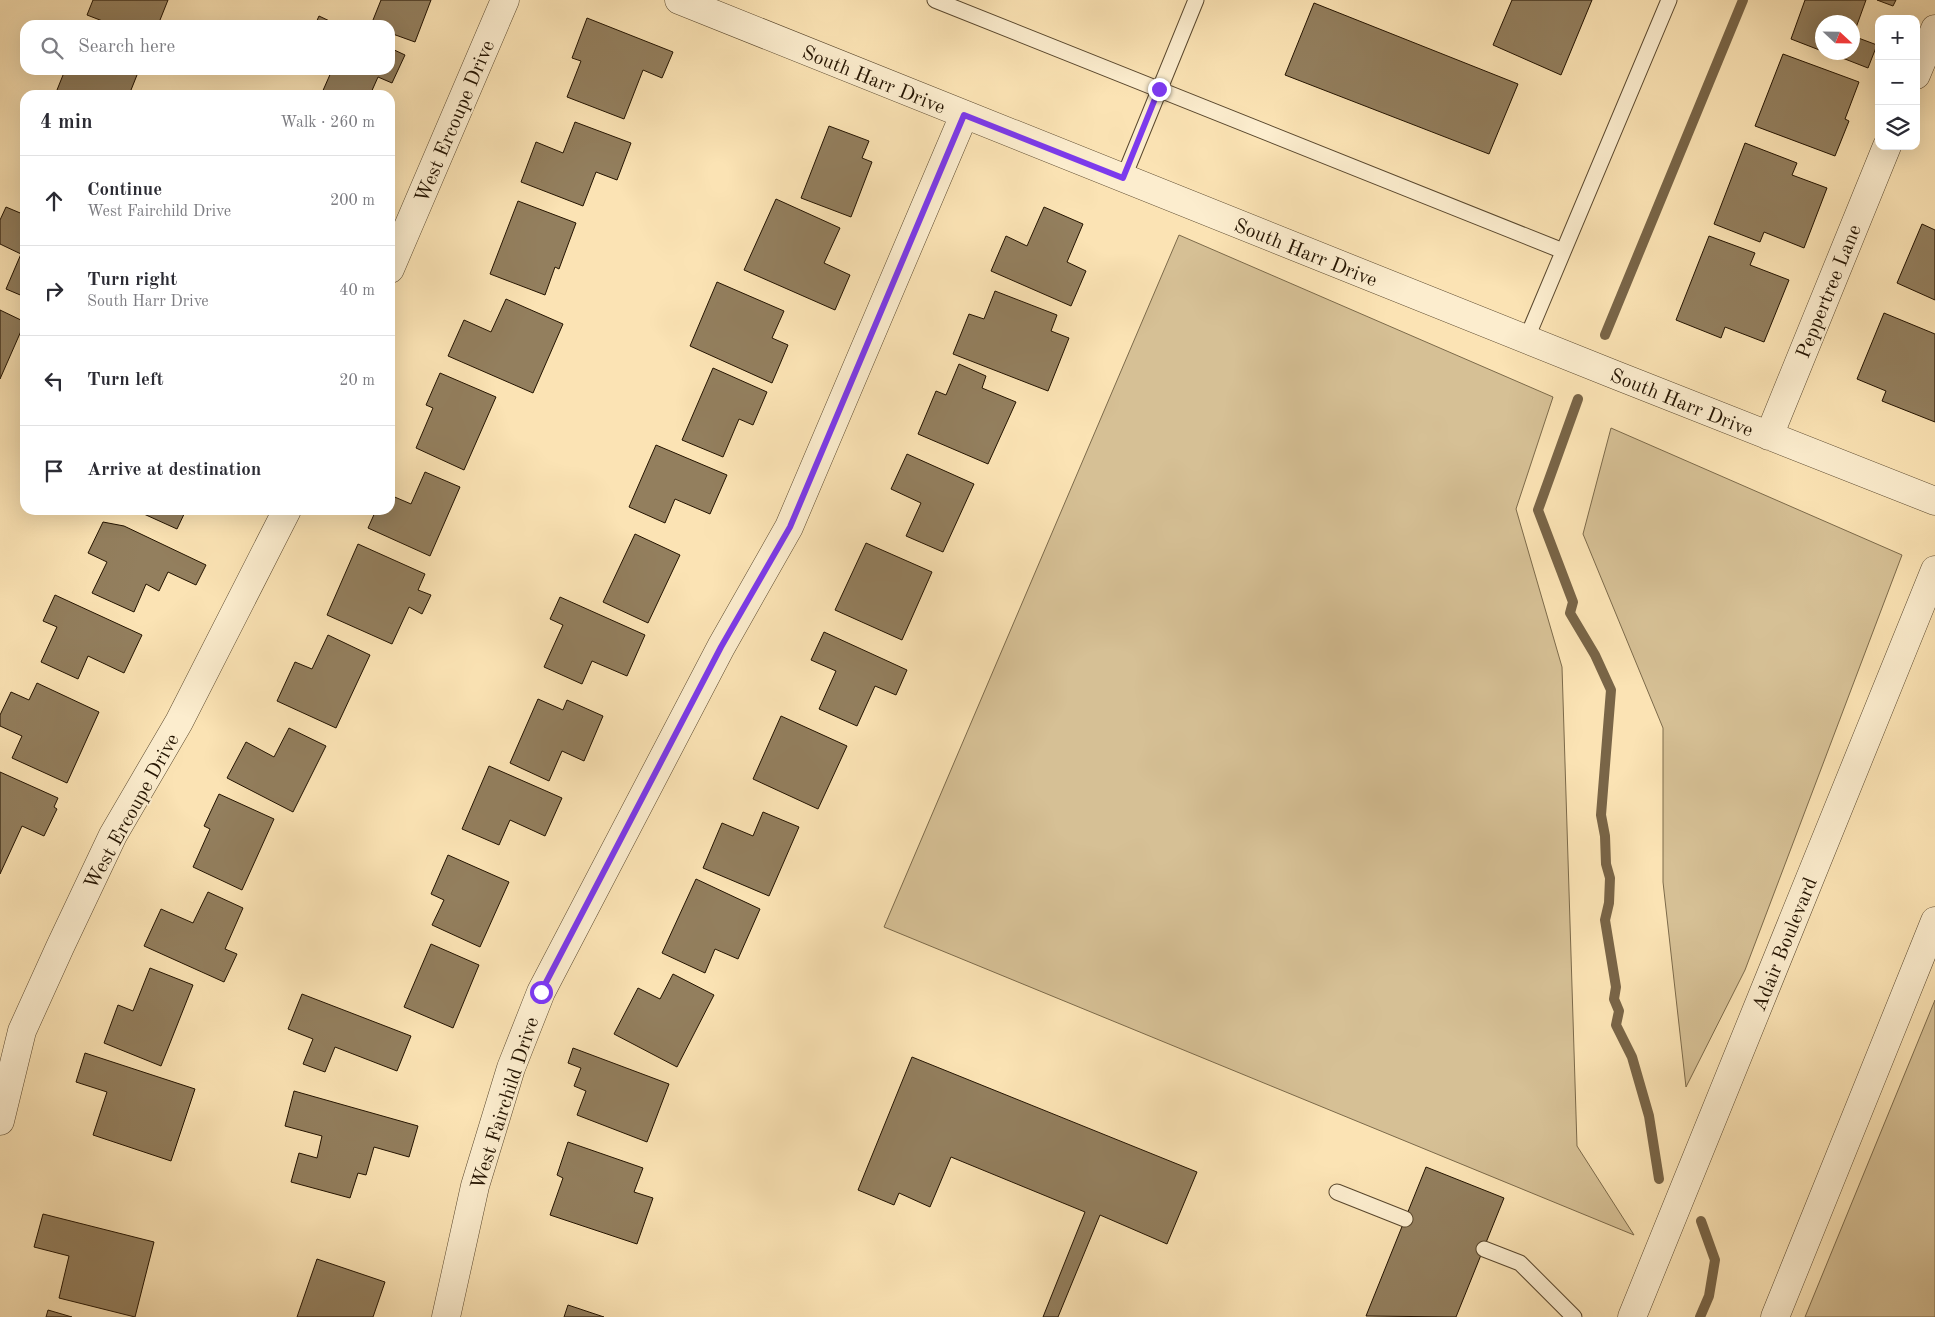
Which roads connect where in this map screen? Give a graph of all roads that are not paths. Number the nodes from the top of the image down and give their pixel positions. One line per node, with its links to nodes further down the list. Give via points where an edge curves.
1 (505, 0): 14 (street, West Ercoupe Drive)
2 (679, 0): 6 (street, South Harr Drive)
3 (935, 0): 9 (lane)
4 (1196, 0): 9 (lane)
5 (1669, 0): 13 (lane)
6 (713, 6): 10 (street, South Harr Drive)
7 (1935, 29): 8 (street)
8 (1920, 65)
9 (1159, 89): 12 (lane); 13 (lane)
10 (964, 115): 12 (street, South Harr Drive); 25 (street, West Fairchild Drive, via 790,527 721,647 541,992 511,1068 475,1186)
11 (1885, 150): 16 (street, Peppertree Lane)
12 (1123, 178): 15 (street, South Harr Drive)
13 (1563, 251): 15 (lane)
14 (395, 257)
15 (1526, 340): 16 (street, South Harr Drive)
16 (1769, 436): 17 (street, South Harr Drive)
17 (1935, 500)
18 (284, 515): 21 (street, West Ercoupe Drive, via 179,722 113,835 60,947 22,1031)
19 (1935, 570): 27 (street, Adair Boulevard)
20 (1935, 921): 28 (street)
21 (0, 1122)
22 (1337, 1192): 23 (lane)
23 (1405, 1219)
24 (1484, 1249): 26 (lane, via 1520,1263)
25 (446, 1317)
26 (1574, 1317)
27 (1632, 1317)
28 (1775, 1317)

